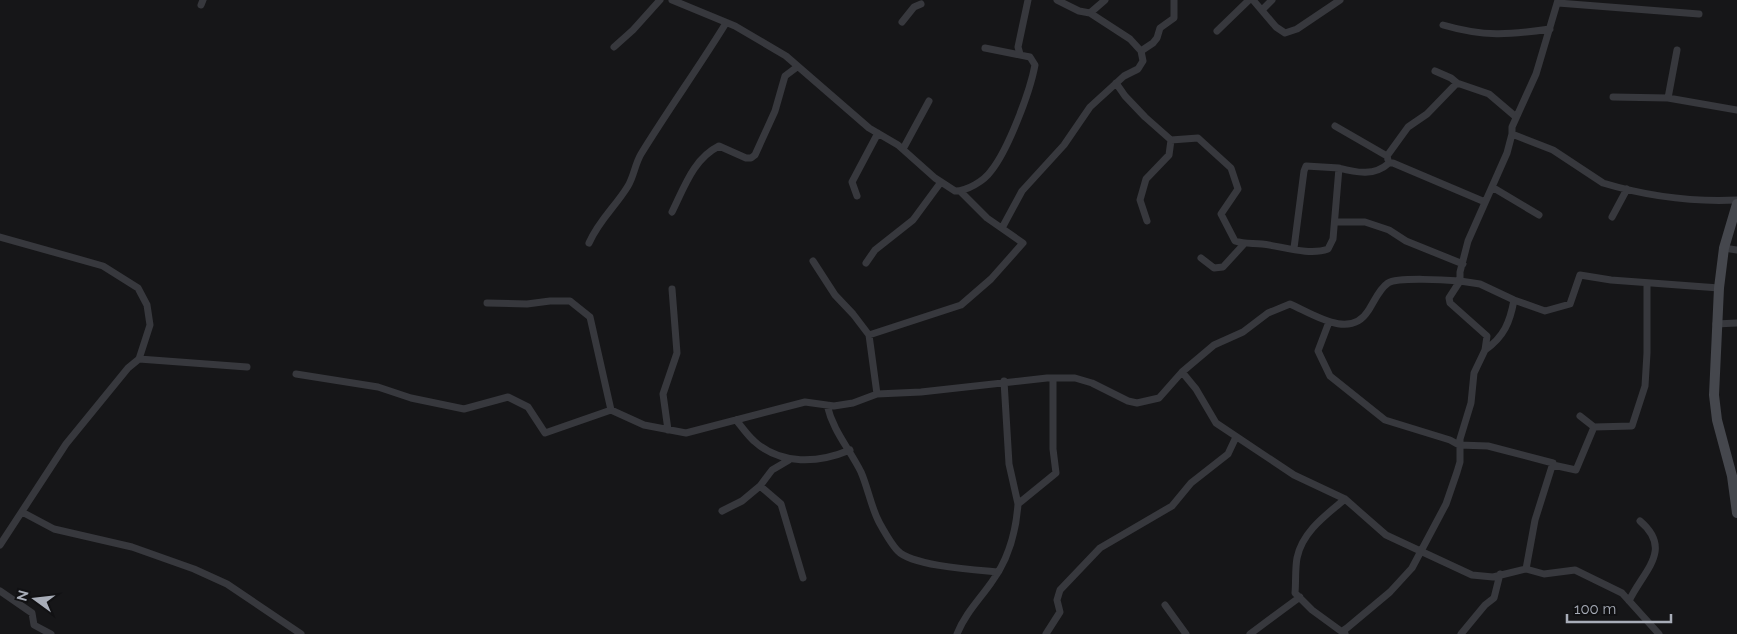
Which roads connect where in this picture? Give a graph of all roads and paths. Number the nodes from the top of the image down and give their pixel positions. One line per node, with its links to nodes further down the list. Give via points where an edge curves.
1 (660, 0): 23 (street)
2 (672, 0): 18 (street)
3 (1028, 0): 27 (street, via 1018,47)
4 (1057, 0): 16 (street, via 1079,11)
5 (1105, 0): 16 (street)
6 (1174, 0): 26 (street, via 1174,18 1160,28 1153,43)
7 (1249, 0): 22 (street)
8 (1253, 0): 15 (street)
9 (1272, 0): 15 (street)
10 (1322, 0): 14 (street)
11 (1340, 0): 14 (street)
12 (922, 1): 19 (street)
13 (1558, 1): 17 (street); 21 (street)
14 (1327, 8): 15 (street, via 1297,29 1285,33)
15 (1262, 10)
16 (1090, 12): 26 (street, via 1130,39)
17 (1699, 14)
18 (726, 22): 28 (street, via 761,40); 59 (street, via 638,158 634,176 596,227)
19 (902, 22)
20 (1443, 24): 21 (street, via 1482,34)
21 (1550, 29): 36 (street, via 1536,74)
22 (1217, 31)
23 (614, 47)
24 (985, 48): 27 (street)
25 (1678, 50): 33 (street)
26 (1141, 51): 30 (street, via 1141,66)
27 (1020, 54): 47 (street, via 1030,57 1035,65 1026,99 991,172 980,182)
28 (797, 67): 38 (street); 52 (street, via 785,76 775,111 755,155 746,158 718,146 706,152)
29 (1435, 71): 31 (street)
30 (1116, 83): 40 (street, via 1145,117); 57 (street, via 1090,107 1064,145 1022,191)
31 (1457, 83): 36 (street, via 1489,94); 42 (street, via 1427,114 1408,127)
32 (1613, 97): 33 (street)
33 (1668, 98): 35 (street)
34 (929, 101): 41 (street)
35 (1737, 110)
36 (1516, 117): 39 (street)
37 (1335, 126): 42 (street)
38 (878, 133): 41 (street); 48 (street, via 852,182)
39 (1512, 134): 45 (street); 46 (street, via 1553,150 1604,183)
40 (1171, 140): 55 (street, via 1169,155 1146,179 1140,200); 60 (street, via 1198,138 1231,168 1238,189 1221,214 1230,236)
41 (903, 149): 44 (street)
42 (1388, 159): 43 (street, via 1380,171 1358,173); 50 (street)
43 (1339, 168): 56 (street); 61 (street, via 1306,166)
44 (941, 182): 47 (street); 66 (street, via 913,220 875,250)
45 (1492, 187): 50 (street); 53 (street)
46 (1627, 189): 49 (street, via 1663,197); 54 (street)
47 (960, 191): 57 (street)
48 (857, 196)
49 (1737, 200)
50 (1485, 202): 67 (street, via 1468,240)
51 (1737, 204): 62 (street)
52 (672, 212)
53 (1539, 215)
54 (1612, 217)
55 (1147, 221)
56 (1335, 222): 61 (street, via 1328,249); 67 (street, via 1365,222 1381,227)
57 (1002, 228): 77 (street, via 1023,243 961,306)
58 (0, 236): 79 (street, via 104,266 138,288 147,306 150,326)
59 (590, 243)
60 (1244, 244): 61 (street); 64 (street, via 1223,267 1214,268)
61 (1294, 248)
62 (1724, 248): 63 (street); 70 (street)
63 (1737, 250)
64 (1201, 258)
65 (813, 261): 77 (street, via 835,295)
66 (866, 263)
67 (1463, 264): 68 (street)
68 (1460, 281): 72 (street, via 1480,284); 74 (street, via 1432,278 1389,282 1361,321 1344,325); 78 (street, via 1449,298 1450,304 1485,332 1488,336)
69 (1647, 282): 70 (street); 72 (street, via 1580,274 1570,304 1545,310); 90 (street, via 1645,386 1632,426)
70 (1719, 288): 76 (street)
71 (672, 289): 91 (street, via 677,353 663,394)
72 (1514, 300): 78 (street, via 1510,323 1496,342)
73 (487, 303): 87 (street, via 570,302 590,317)
74 (1329, 322): 81 (street, via 1290,304 1283,305 1243,332 1214,345); 93 (street, via 1318,350 1330,376 1385,420)
75 (1737, 323): 76 (street)
76 (1716, 324): 102 (street, via 1714,394)
77 (869, 335): 85 (street)
78 (1485, 350): 93 (street, via 1474,373 1471,403)
79 (139, 359): 80 (street); 101 (street, via 66,444)
80 (247, 368)
81 (1182, 372): 83 (street, via 1159,398 1137,403 1092,383 1075,378); 92 (street, via 1216,423)
82 (296, 374): 87 (street, via 378,387 410,398 464,409 508,397 528,407 545,433)
83 (1053, 378): 84 (street); 99 (street, via 1056,472)
84 (1004, 381): 85 (street); 99 (street, via 1010,464)
85 (877, 394): 86 (street)
86 (827, 405): 89 (street, via 805,402); 94 (street, via 830,422)
87 (611, 410): 91 (street, via 644,425)
88 (1580, 416): 90 (street)
89 (736, 420): 91 (street, via 686,433); 95 (street, via 754,442)
90 (1594, 427): 96 (street, via 1576,470)
91 (668, 430)
92 (1236, 437): 98 (street, via 1294,475); 117 (street, via 1228,454 1191,483 1172,506 1100,548 1060,590 1057,600 1060,612)
93 (1459, 445): 96 (street, via 1488,446 1548,460); 105 (street, via 1460,462 1446,504)
94 (850, 450): 95 (street, via 837,456); 107 (street, via 879,522 899,553 935,566)
95 (789, 460): 97 (street, via 772,470)
96 (1553, 465): 106 (street, via 1535,520)
97 (760, 486): 100 (street, via 742,501); 109 (street, via 780,504)
98 (1345, 499): 105 (street, via 1386,535); 111 (street, via 1315,526 1301,545 1297,559 1296,593)
99 (1018, 504): 107 (street, via 1017,526)
100 (722, 511)
101 (22, 512): 104 (street); 115 (street, via 54,529 132,547 194,569 227,584)
102 (1737, 513)
103 (1640, 522): 112 (street, via 1650,530 1656,544 1652,564)
104 (0, 545)
105 (1421, 550): 108 (street, via 1472,575 1493,577); 120 (street, via 1412,568 1390,592 1344,630)
106 (1526, 569): 108 (street); 112 (street, via 1544,574 1575,570 1618,590)
107 (998, 572): 116 (street, via 962,621)
108 (1500, 574): 121 (street, via 1494,598)
109 (803, 578)
110 (0, 591): 114 (street, via 32,613 34,625)
111 (1300, 597): 119 (street); 120 (street)
112 (1629, 601): 122 (street)
113 (1165, 605): 118 (street)
114 (51, 634)
115 (301, 634)
116 (957, 634)
117 (1046, 634)
118 (1186, 634)
119 (1250, 634)
120 (1345, 634)
121 (1462, 634)
122 (1659, 634)

